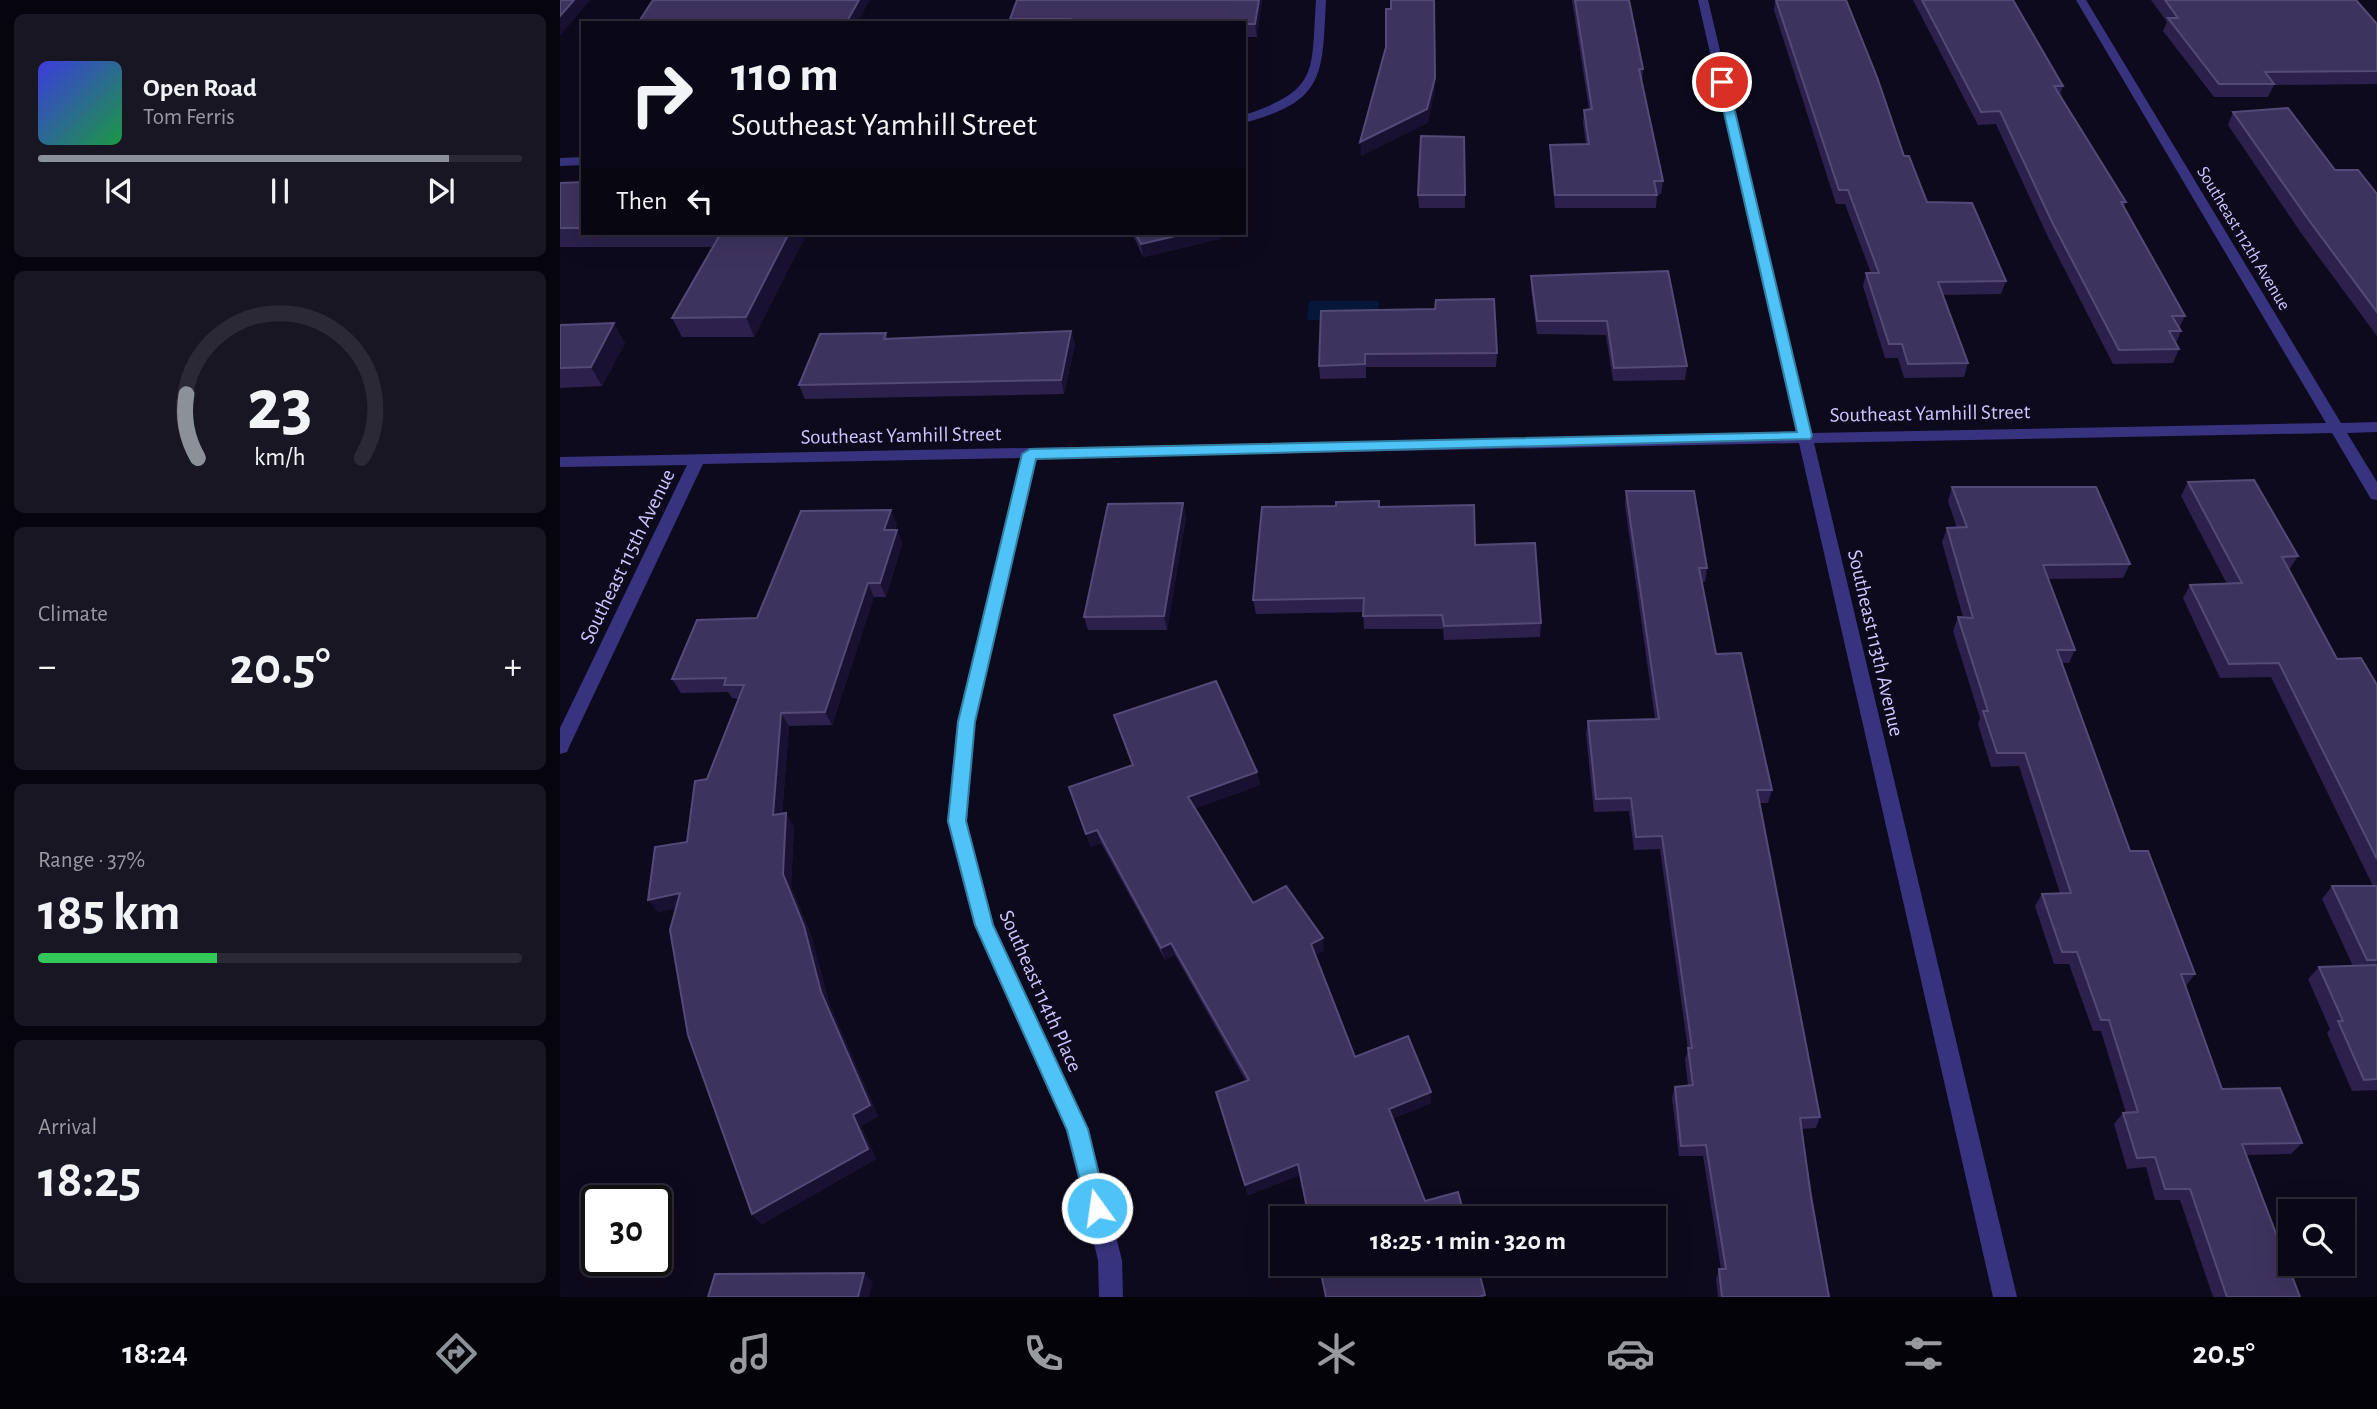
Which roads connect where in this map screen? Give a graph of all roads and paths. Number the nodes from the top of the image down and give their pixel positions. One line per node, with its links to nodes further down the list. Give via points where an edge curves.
1 (1321, 0): 4 (street, via 1316,65 1305,90)
2 (1703, 0): 9 (street, Southeast 113th Avenue)
3 (2081, 0): 8 (street, Southeast 112th Avenue)
4 (1246, 118)
5 (581, 161): 6 (street)
6 (560, 162)
7 (2377, 427): 8 (street, Southeast Yamhill Street)
8 (2337, 428): 9 (street, Southeast Yamhill Street); 13 (street, Southeast 112th Avenue)
9 (1805, 436): 10 (street, Southeast Yamhill Street); 16 (street, Southeast 113th Avenue)
10 (1030, 454): 11 (street, Southeast Yamhill Street); 15 (street, Southeast 114th Place, via 966,722 957,821 984,925 1077,1129 1110,1260)
11 (698, 459): 12 (street, Southeast Yamhill Street); 14 (street, Southeast 115th Avenue)
12 (560, 462)
13 (2377, 495)
14 (560, 747)
15 (1111, 1297)
16 (2005, 1297)

